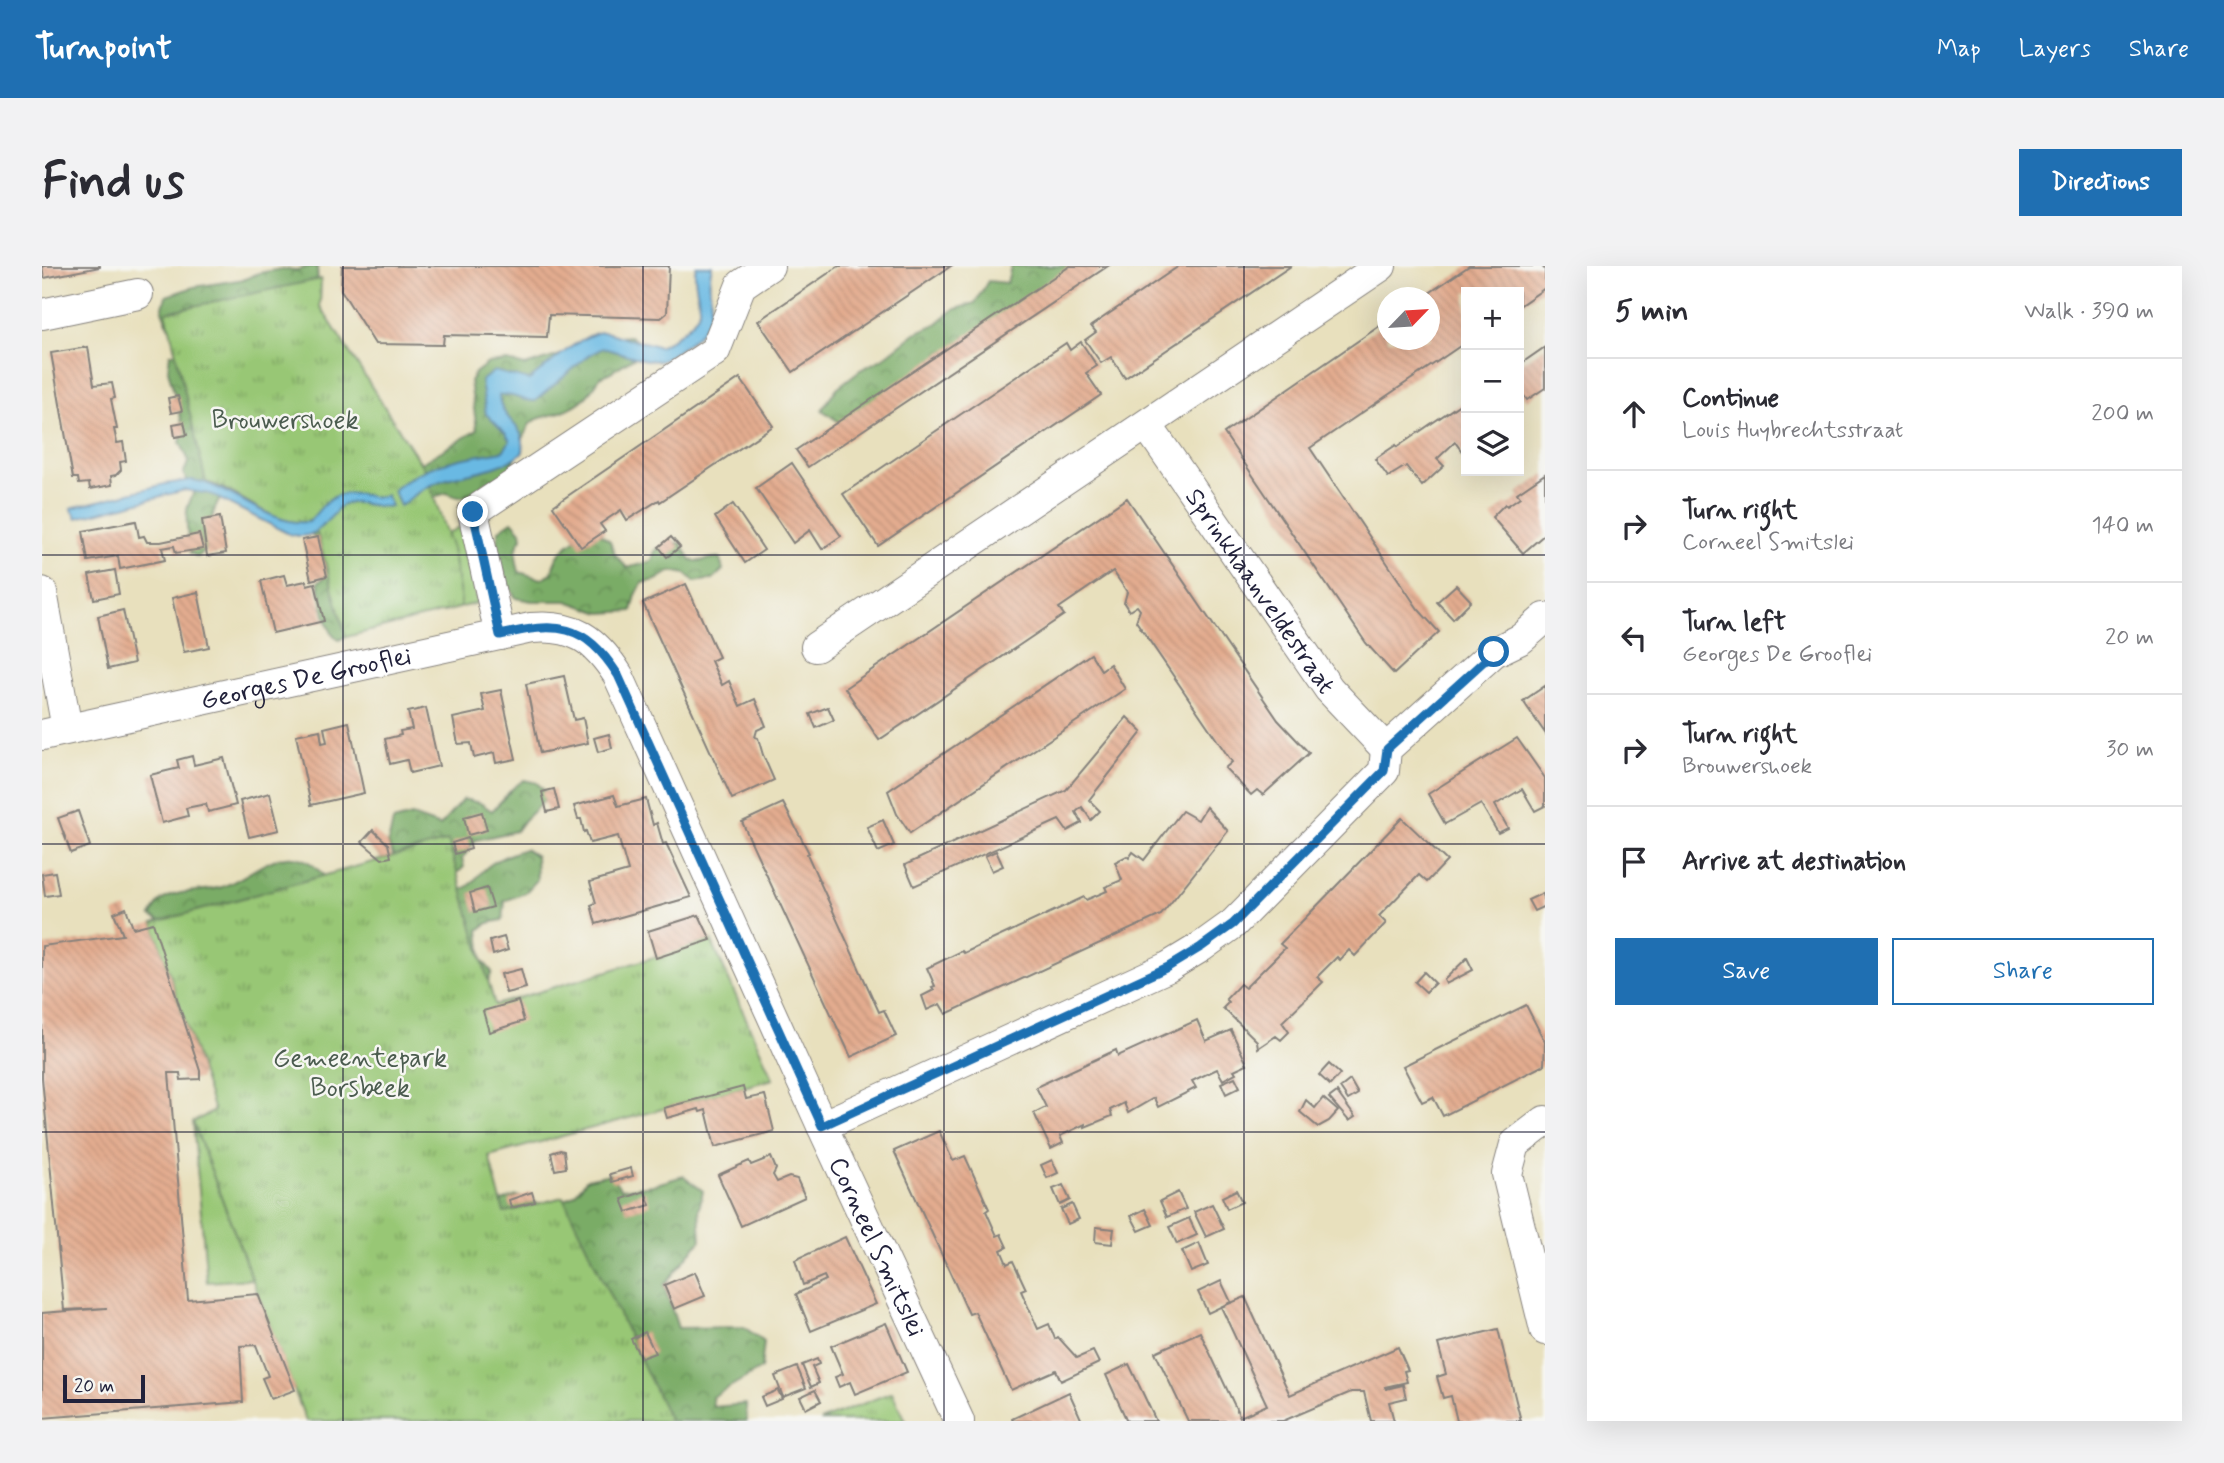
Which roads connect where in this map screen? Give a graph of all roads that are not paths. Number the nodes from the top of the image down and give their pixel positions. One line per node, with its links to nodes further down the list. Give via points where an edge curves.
1 (769, 266): 9 (street, via 741,285 715,351 473,512)
2 (1381, 266): 5 (street)
3 (138, 294): 4 (street)
4 (42, 314)
5 (1147, 425): 10 (street); 12 (street, Sprinkhaanveldestraat, via 1329,689)
6 (42, 592): 11 (street)
7 (1545, 618): 12 (street, via 1521,639 1494,652)
8 (569, 630): 9 (street, Georges De Grooflei, via 550,626); 14 (street, Corneel Smitslei, via 606,655 618,675)
9 (500, 635): 11 (street, Georges De Grooflei)
10 (816, 648)
11 (55, 732)
12 (1387, 749): 14 (street, via 1384,771 1233,924 1201,947 1168,967)
13 (1545, 1121): 15 (street, via 1514,1144 1507,1174)
14 (822, 1126): 16 (street, Corneel Smitslei)
15 (1545, 1330)
16 (959, 1421)

